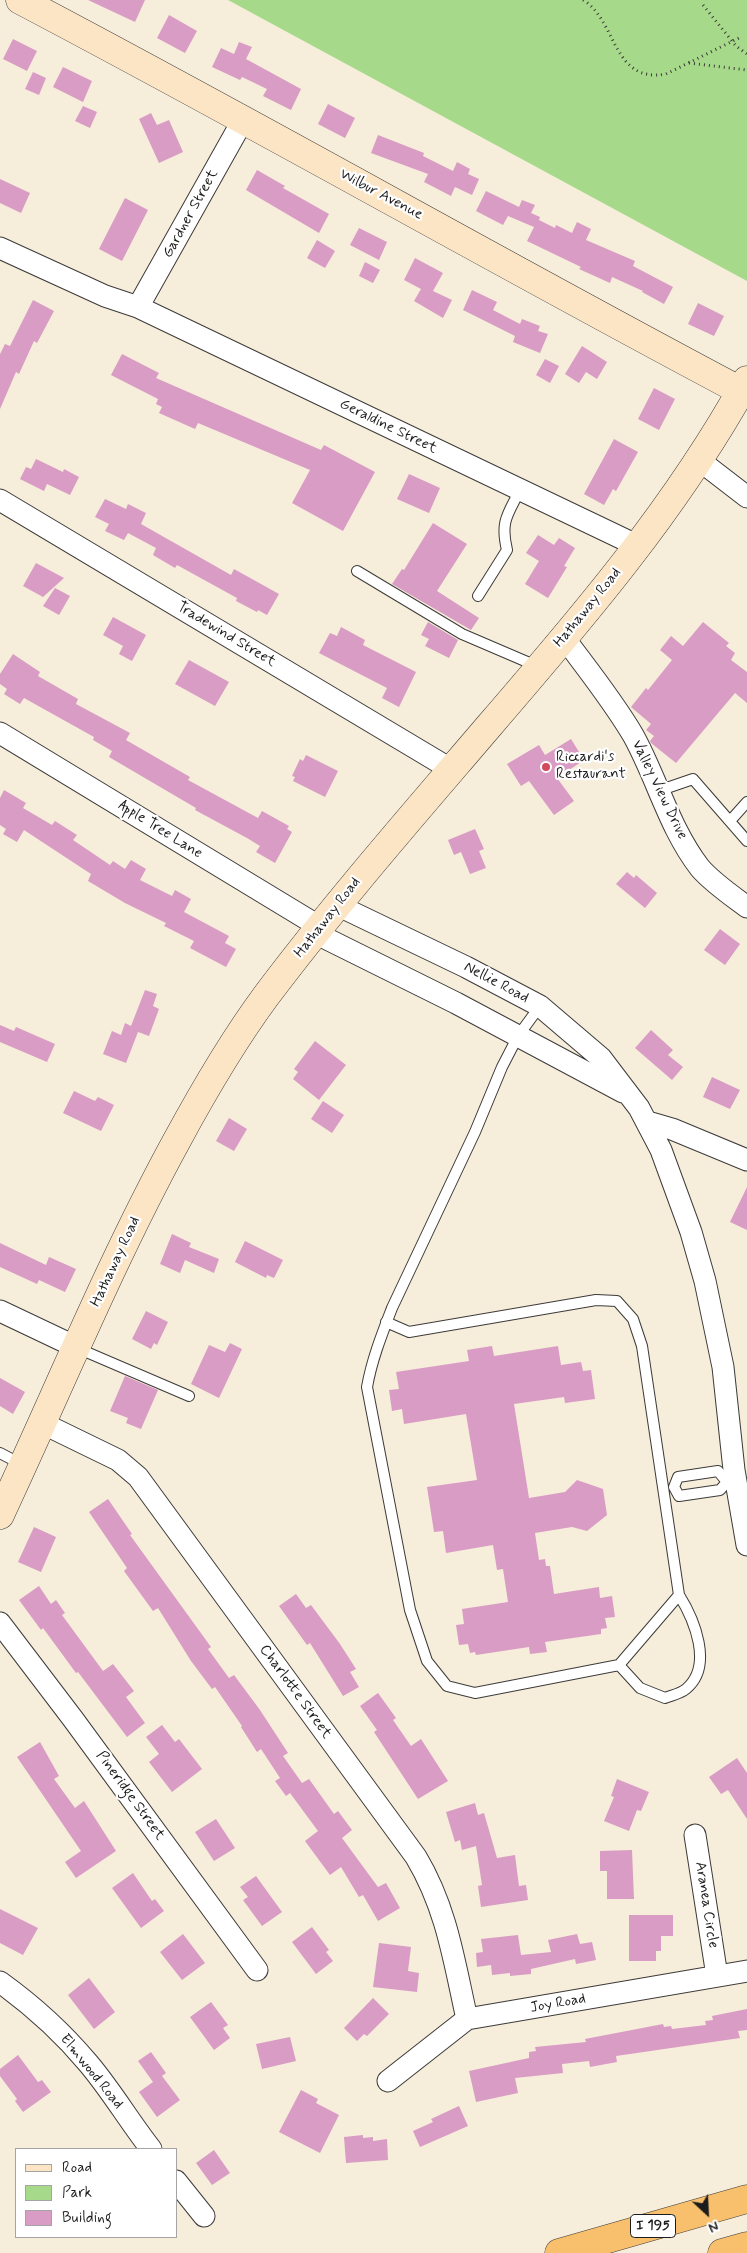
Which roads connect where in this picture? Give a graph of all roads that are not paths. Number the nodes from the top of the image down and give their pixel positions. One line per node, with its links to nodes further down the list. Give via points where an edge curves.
1 (20, 0): 2 (main road, Wilbur Avenue)
2 (243, 120): 4 (street, Gardner Street); 5 (main road, Wilbur Avenue, via 433,222 583,308)
3 (2, 253): 4 (street, Geraldine Street)
4 (138, 307): 7 (street, Geraldine Street)
5 (744, 385): 6 (main road, Hathaway Road)
6 (699, 460): 8 (street); 10 (main road, Hathaway Road)
7 (520, 490): 10 (street, Geraldine Street); 12 (lane, via 505,520 503,534 508,550)
8 (747, 497)
9 (0, 500): 16 (street, Tradewind Street)
10 (638, 546): 13 (main road, Hathaway Road)
11 (357, 571): 14 (lane, via 462,634)
12 (478, 596)
13 (565, 638): 14 (main road, Hathaway Road); 17 (street, Valley View Drive, via 633,736)
14 (540, 667): 16 (main road, Hathaway Road)
15 (0, 733): 23 (street, Apple Tree Lane)
16 (452, 770): 21 (main road, Hathaway Road)
17 (658, 791): 19 (lane, via 693,779); 22 (street, Valley View Drive, via 701,868)
18 (747, 802): 19 (lane)
19 (730, 821): 20 (lane)
20 (747, 841)
21 (337, 905): 23 (main road, Hathaway Road); 24 (street, Nellie Road)
22 (747, 907)
23 (318, 930): 25 (street, Nellie Road); 31 (main road, Hathaway Road, via 245,1026 203,1093 133,1225)
24 (540, 1006): 25 (lane); 26 (street, Nellie Road, via 601,1058)
25 (518, 1036): 26 (street, Nellie Road); 30 (lane)
26 (629, 1095): 27 (street, Nellie Road)
27 (648, 1122): 28 (street); 35 (street, Nellie Road, via 691,1232 705,1281 723,1367)
28 (747, 1160)
29 (0, 1311): 31 (street)
30 (386, 1322): 36 (lane, via 409,1332 596,1300 617,1301 633,1319 642,1346); 41 (lane, via 367,1387 410,1610 427,1661 447,1686 475,1693)
31 (76, 1347): 32 (lane); 33 (main road, Hathaway Road)
32 (189, 1396)
33 (42, 1423): 34 (main road, Hathaway Road); 47 (street, Charlotte Street, via 118,1460 138,1476 416,1857 442,1913)
34 (12, 1459): 37 (main road, Hathaway Road)
35 (731, 1482): 36 (lane, via 720,1490 679,1496); 36 (lane, via 718,1472 678,1477); 38 (street, Nellie Road)
36 (669, 1489): 39 (lane)
37 (0, 1515)
38 (747, 1545)
39 (680, 1595): 41 (lane); 41 (lane, via 693,1621 698,1646 700,1665 695,1680 686,1689 665,1698 640,1688)
40 (0, 1623): 43 (street, Pineridge Street)
41 (619, 1665)
42 (695, 1835): 45 (street, Aranea Circle)
43 (257, 1970)
44 (747, 1970): 45 (street, Joy Road)
45 (717, 1976): 47 (street, Joy Road)
46 (0, 1982): 49 (street, Elmwood Road, via 77,2050)
47 (467, 2020): 48 (street, Joy Road)
48 (388, 2081)
49 (150, 2148)
50 (178, 2183): 52 (street)
51 (747, 2199): 54 (highway, I 195)
52 (204, 2216)
53 (747, 2246): 55 (highway)
54 (559, 2253)
55 (722, 2253)

